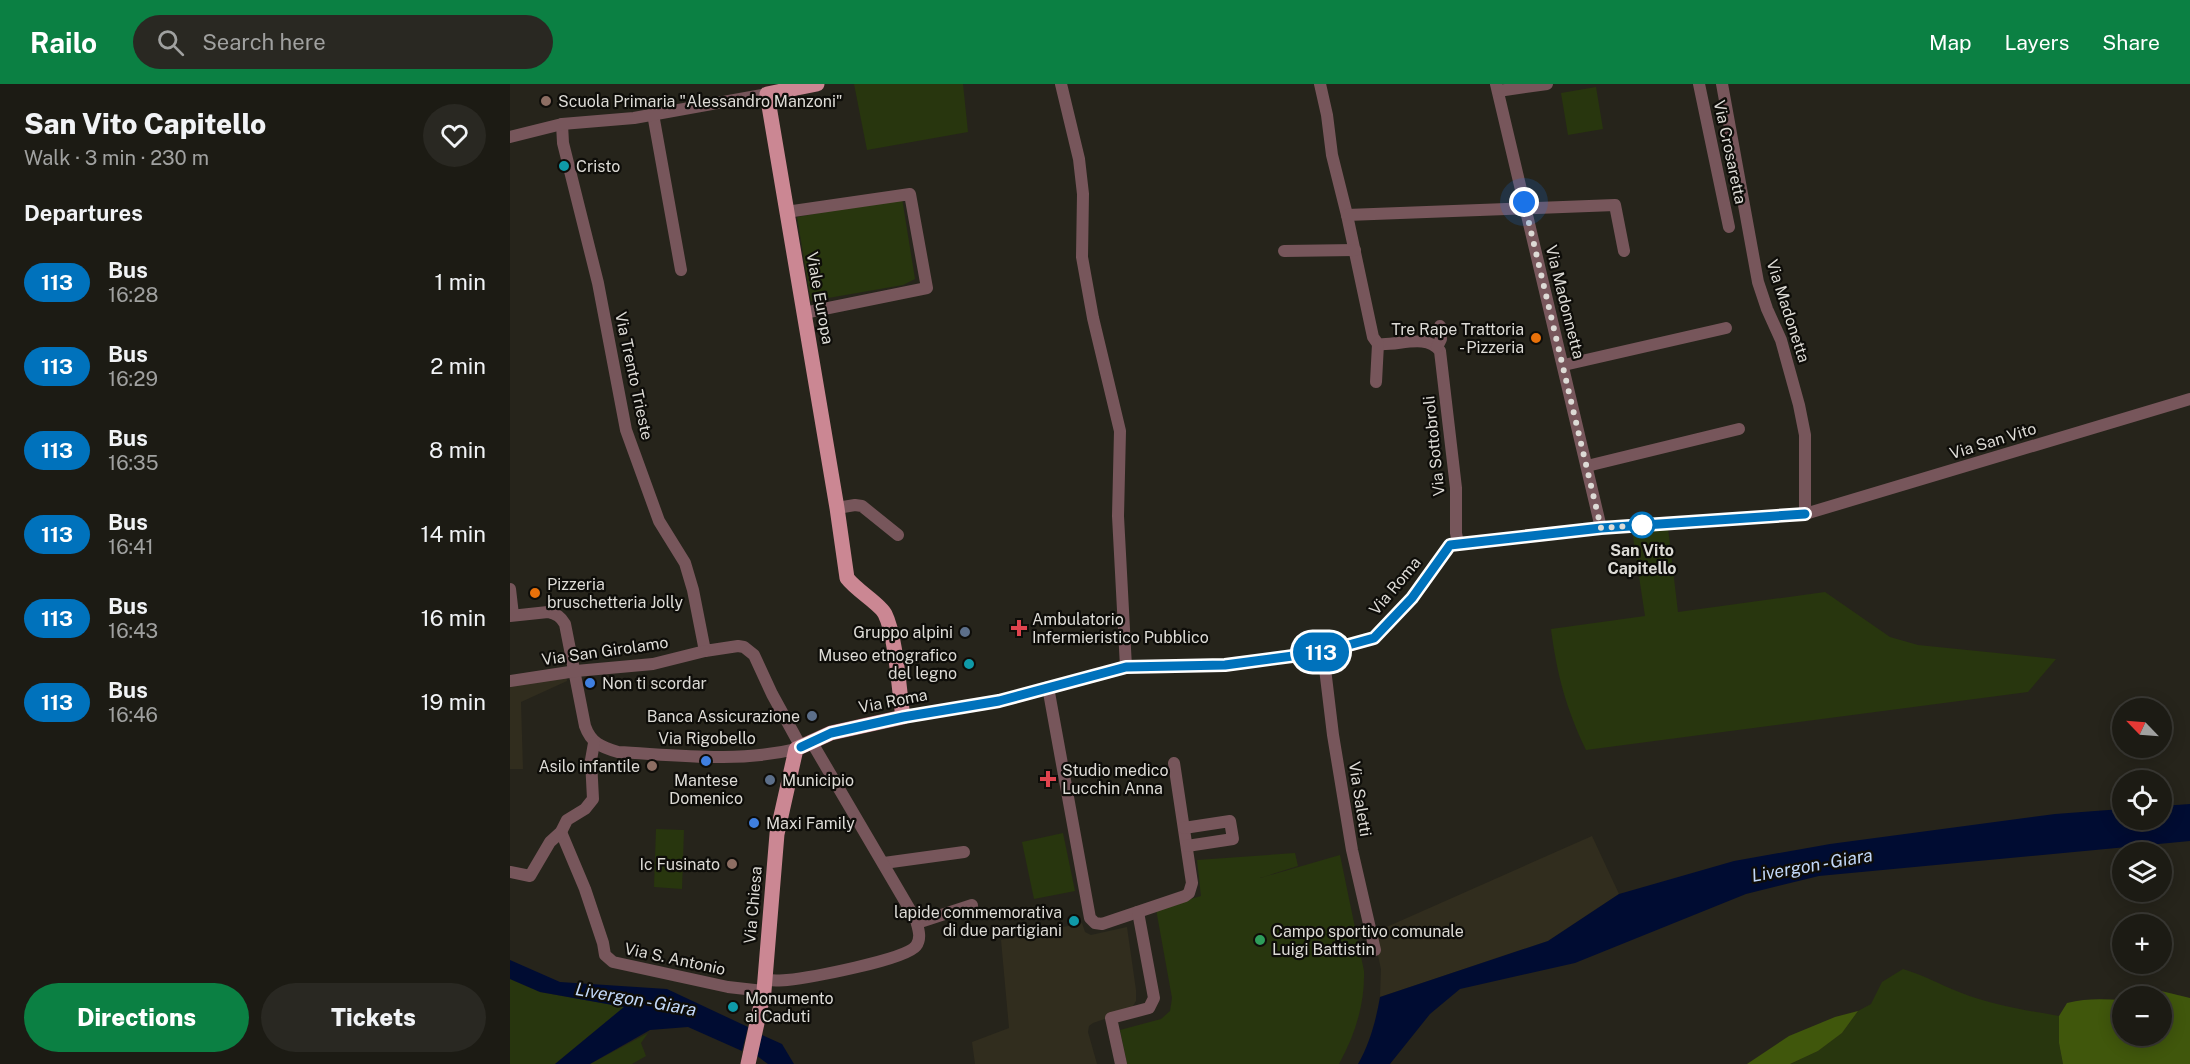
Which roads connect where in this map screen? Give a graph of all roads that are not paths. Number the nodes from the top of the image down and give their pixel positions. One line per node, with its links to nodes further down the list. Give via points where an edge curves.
1 (817, 84): 7 (main road)
2 (1061, 84): 40 (street, via 1079,159 1082,257 1120,431 1118,516)
3 (1320, 84): 15 (street)
4 (1547, 84): 8 (street)
5 (1699, 84): 16 (street, Via Crosaretta)
6 (1722, 84): 32 (street, Via Madonetta, via 1758,282 1780,340 1805,435)
7 (792, 87): 9 (main road)
8 (1497, 87): 13 (street, Via Madonnetta)
9 (767, 94): 10 (street); 14 (main road, Viale Europa)
10 (653, 114): 11 (street); 20 (street)
11 (562, 124): 12 (street); 38 (street, Via Trento Trieste, via 626,430 659,521 685,564)
12 (510, 137)
13 (1526, 210): 15 (street); 19 (street, via 1615,205); 26 (street, Via Madonnetta)
14 (786, 212): 21 (main road, Viale Europa); 21 (street, via 910,194 927,288)
15 (1347, 215): 18 (street)
16 (1729, 227)
17 (1284, 250): 18 (street)
18 (1354, 250): 24 (street, via 1373,337)
19 (1624, 252)
20 (681, 270)
21 (804, 313): 31 (main road, Viale Europa)
22 (1440, 326): 25 (street, Via Sottobroli, via 1442,339)
23 (1726, 328): 26 (street)
24 (1378, 344): 25 (street, via 1426,341); 27 (street)
25 (1437, 347): 35 (street, Via Sottobroli, via 1456,481)
26 (1564, 366): 30 (street, Via Madonnetta)
27 (1376, 382)
28 (2190, 399): 32 (street, Via San Vito)
29 (1739, 429): 30 (street)
30 (1587, 466): 33 (street, Via Madonnetta)
31 (837, 508): 34 (street, via 861,506); 44 (main road, Viale Europa, via 847,578 884,612)
32 (1805, 514): 33 (street)
33 (1601, 528): 35 (street)
34 (898, 535)
35 (1454, 544): 39 (street, Via Roma, via 1412,598 1374,638)
36 (510, 589): 37 (street)
37 (511, 615): 41 (street, via 558,615 566,624)
38 (705, 651): 41 (street, Via San Girolamo, via 653,664); 46 (street, via 738,646 754,656)
39 (1323, 652): 40 (street, Via Roma, via 1225,665); 57 (street, Via Saletti, via 1352,850)
40 (1126, 667): 43 (street, Via Roma)
41 (576, 671): 42 (street, Via San Girolamo); 45 (street, via 582,716)
42 (510, 681)
43 (1048, 687): 44 (street, Via Roma, via 999,701); 55 (street, via 1090,918 1102,924)
44 (903, 717): 46 (main road, Via Roma, via 831,733)
45 (594, 743): 46 (street, Via Rigobello, via 618,752 730,757 776,754); 49 (street, via 593,799 567,820)
46 (803, 746): 52 (street); 58 (main road, Via Chiesa, via 777,834)
47 (1174, 763): 48 (street)
48 (1184, 828): 50 (street); 50 (street, via 1230,820 1233,839)
49 (561, 832): 53 (street, via 550,842 530,876); 58 (street, Via S. Antonio, via 585,889 604,955 613,962 728,987)
50 (1187, 846): 55 (street, via 1192,883 1189,893)
51 (964, 852): 52 (street)
52 (884, 863): 56 (street)
53 (510, 872)
54 (972, 905): 56 (street)
55 (1138, 912): 60 (street, via 1154,998 1149,1008 1111,1018)
56 (917, 923): 58 (street, Via S. Antonio, via 917,945 908,953)
57 (1375, 950)
58 (764, 986): 59 (main road, Via Chiesa)
59 (748, 1064)
60 (1122, 1064)

